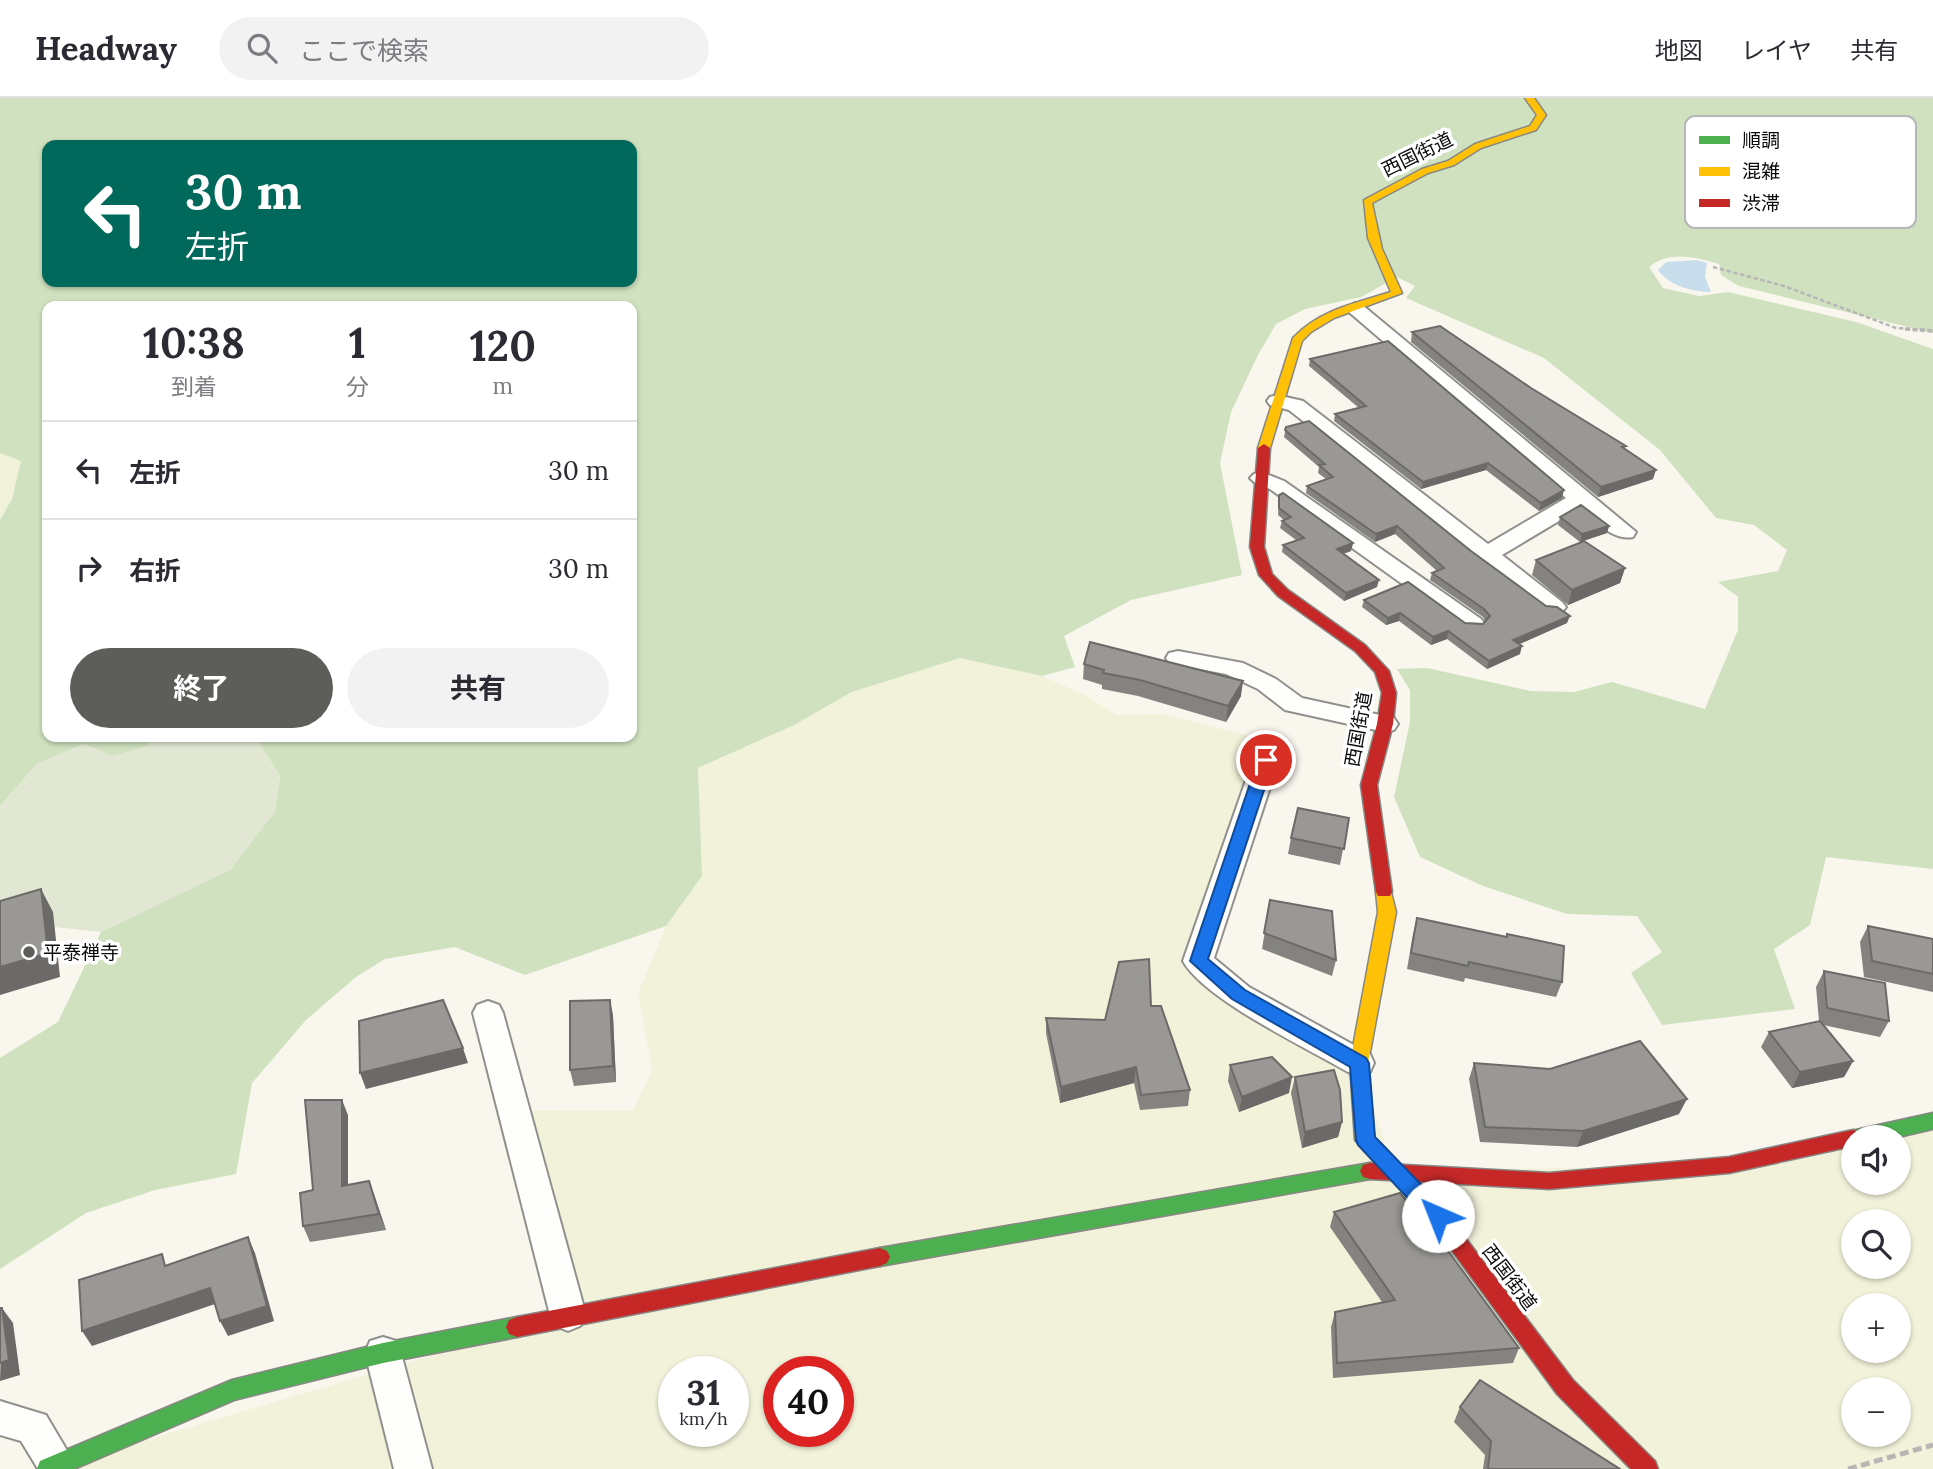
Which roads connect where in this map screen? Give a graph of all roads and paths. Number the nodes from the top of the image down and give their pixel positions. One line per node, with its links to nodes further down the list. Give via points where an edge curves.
1 (1529, 98): 3 (street, 西国街道, via 1542,115 1533,128 1478,146 1367,202 1367,223 1380,264 1397,293)
2 (1713, 267): 4 (path, via 1784,286 1896,328)
3 (1355, 308): 5 (street, 西国街道, via 1325,315 1307,326 1297,340); 7 (street)
4 (1933, 331)
5 (1277, 401): 6 (street, 西国街道, via 1264,444); 9 (street, via 1296,405)
6 (1261, 478): 11 (street); 13 (street, 西国街道, via 1257,547 1266,575 1283,593 1360,648 1382,671 1389,693)
7 (1580, 499): 8 (street); 9 (street)
8 (1625, 532)
9 (1486, 555): 10 (street)
10 (1554, 607)
11 (1473, 624)
12 (1178, 658): 13 (street, via 1234,668 1294,704)
13 (1385, 724): 16 (street, 西国街道, via 1369,785 1387,912)
14 (1268, 741): 16 (street, via 1266,760 1199,961 1238,995)
15 (488, 1013): 21 (street)
16 (1359, 1063): 20 (street, 西国街道, via 1365,1140)
17 (1933, 1121): 18 (street)
18 (1911, 1126)
19 (1841, 1141): 20 (street, via 1729,1165 1549,1181)
20 (1394, 1171): 21 (street, via 1363,1171); 27 (street, 西国街道, via 1438,1216 1565,1387)
21 (568, 1315): 22 (street)
22 (383, 1353): 25 (street, via 232,1390); 26 (street)
23 (0, 1418): 25 (street, via 33,1427)
24 (1933, 1444): 28 (path)
25 (52, 1467)
26 (412, 1469)
27 (1647, 1469)
28 (1848, 1469)

